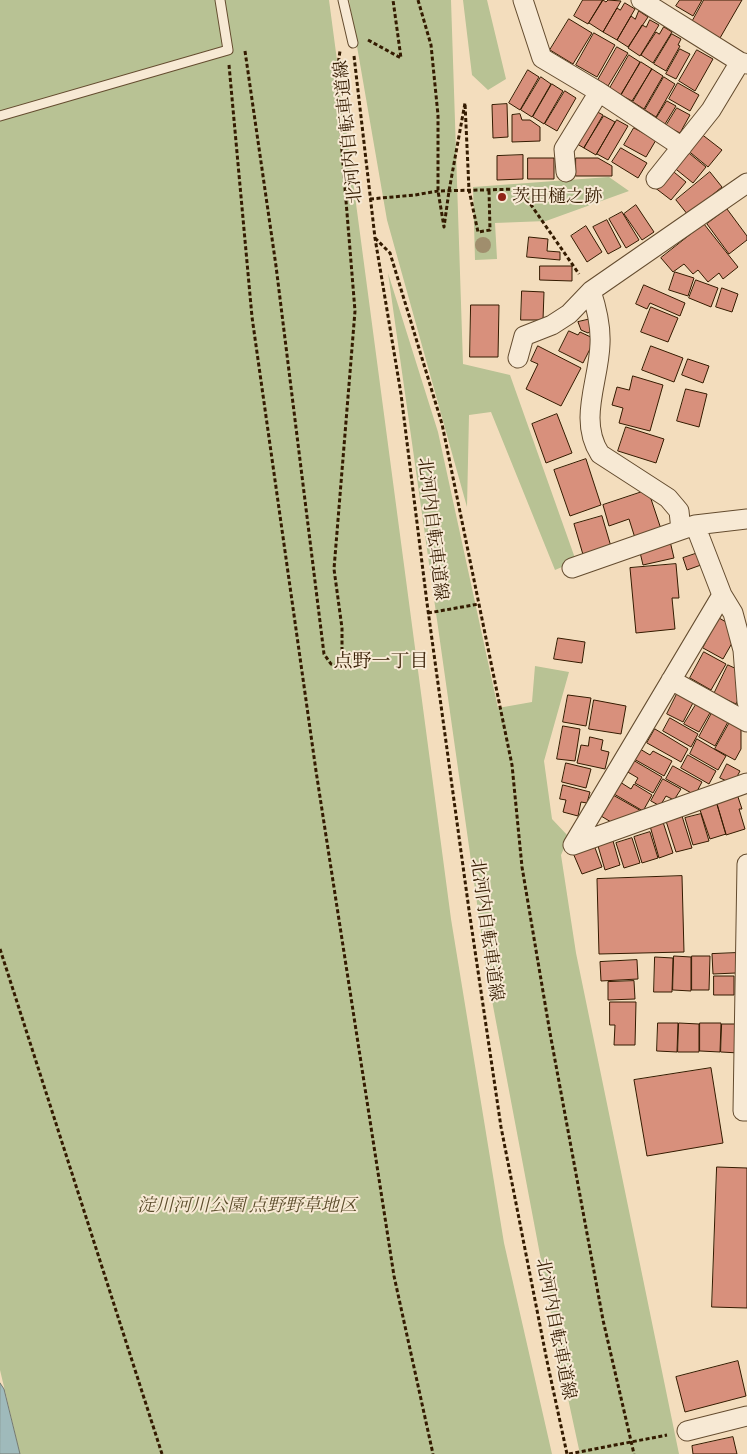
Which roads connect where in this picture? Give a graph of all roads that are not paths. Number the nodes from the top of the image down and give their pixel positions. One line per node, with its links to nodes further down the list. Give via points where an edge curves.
1 (220, 0): 8 (lane, via 228,50)
2 (343, 0): 5 (lane)
3 (524, 0): 7 (street, via 542,58)
4 (646, 1): 6 (street)
5 (353, 43)
6 (744, 63): 9 (street)
7 (598, 92): 9 (street); 10 (street, via 564,149)
8 (0, 116)
9 (682, 147): 11 (street)
10 (566, 172)
11 (656, 180)
12 (747, 183): 13 (street)
13 (591, 291): 14 (street, via 552,326 524,336); 16 (street, via 599,315 600,345 589,414 595,446 600,454 668,498)
14 (518, 358)
15 (747, 519): 16 (street)
16 (688, 528): 17 (street); 18 (street)
17 (572, 568)
18 (722, 594): 19 (street); 20 (street, via 733,613 742,650)
19 (671, 680): 21 (street); 22 (street, via 573,845)
20 (747, 702)
21 (747, 722)
22 (747, 783)
23 (747, 864): 24 (street, via 743,1111)
24 (747, 1111)
25 (747, 1416): 26 (street)
26 (687, 1431)

